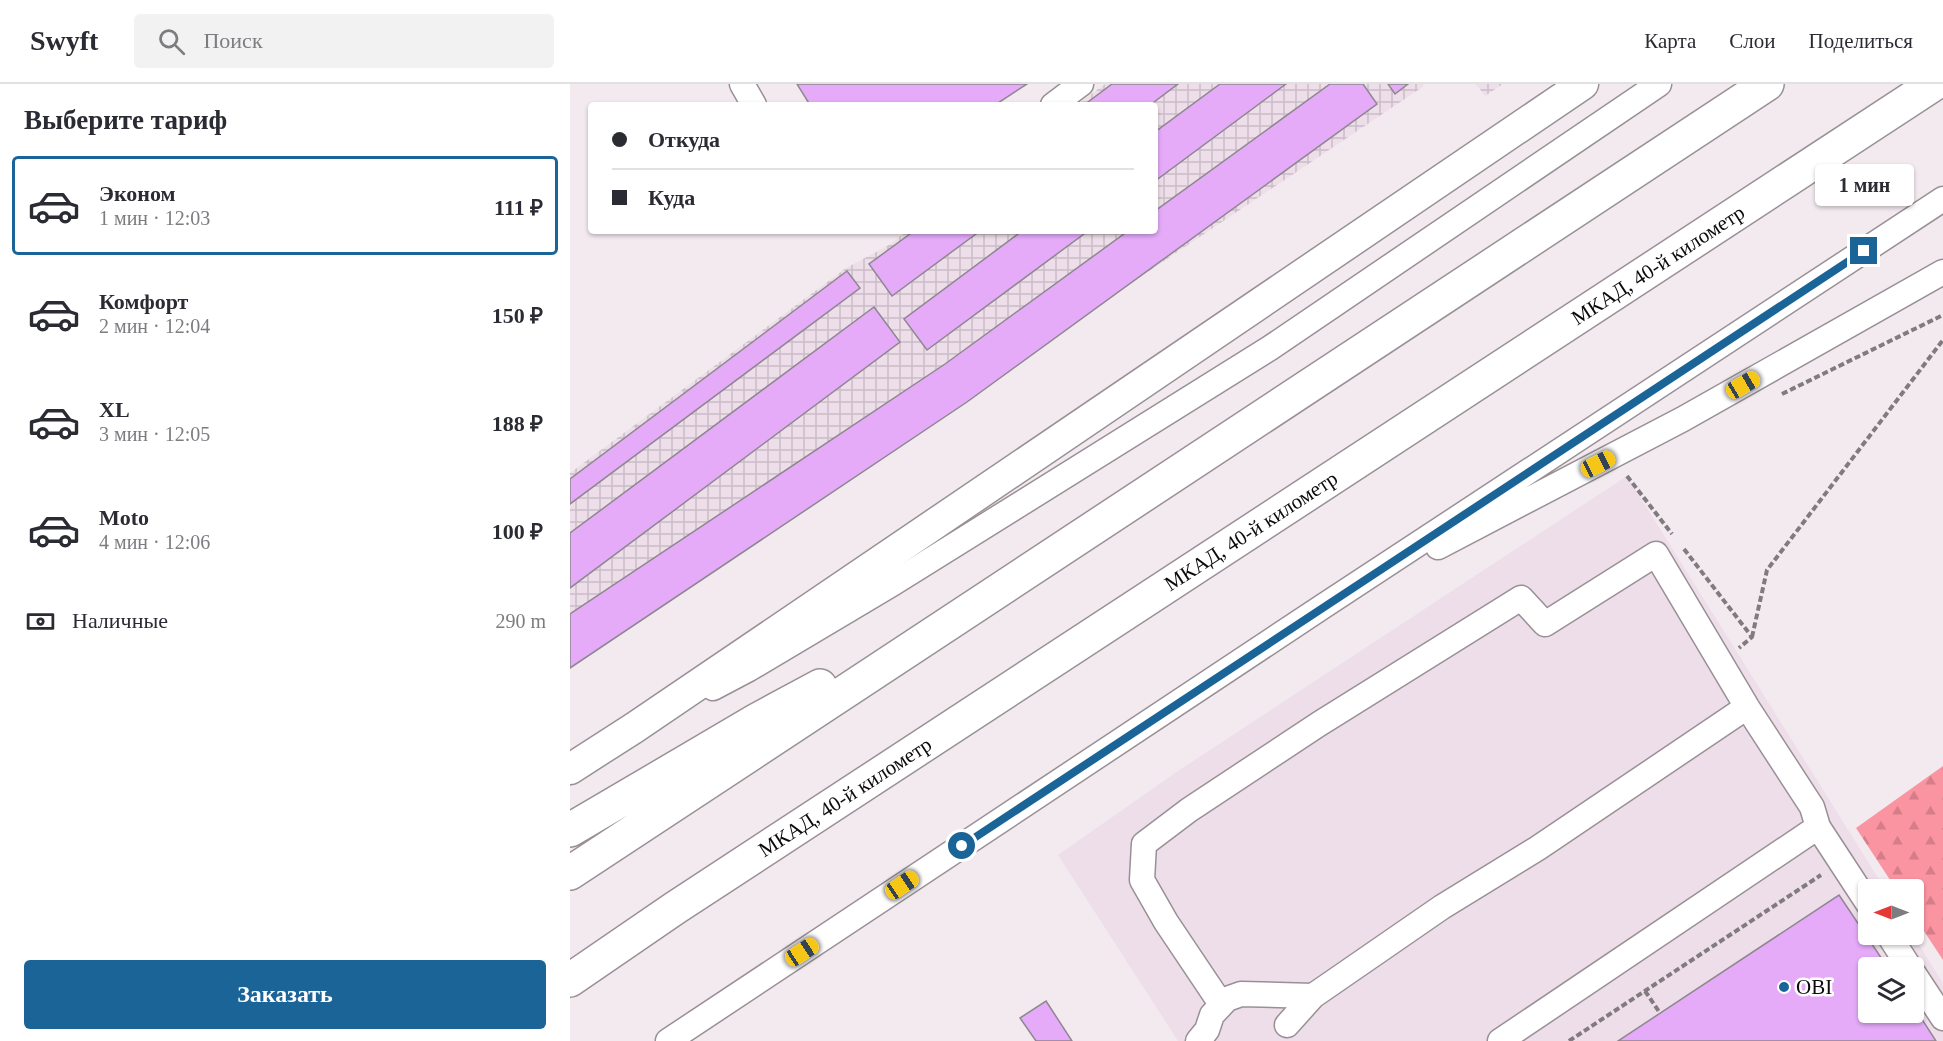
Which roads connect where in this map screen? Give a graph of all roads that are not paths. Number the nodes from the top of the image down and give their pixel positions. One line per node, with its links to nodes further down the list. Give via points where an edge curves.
1 (742, 84): 7 (street)
2 (1081, 84): 8 (street)
3 (1583, 84): 14 (main road)
4 (1659, 84): 14 (street, via 1270,348 749,669)
5 (1767, 84): 11 (highway)
6 (1934, 84): 20 (highway, МКАД, 40-й километр)
7 (752, 102)
8 (1057, 102)
9 (1943, 199): 12 (street)
10 (1943, 272): 12 (street, via 1683,420)
11 (1019, 577): 17 (highway, via 757,720); 18 (highway)
12 (1322, 608): 23 (street)
13 (1748, 707): 16 (street, via 1812,807); 25 (street); 26 (street, via 1656,554 1545,624 1521,598 1319,724 1144,844 1142,880)
14 (634, 728): 15 (main road)
15 (570, 769)
16 (1818, 827): 19 (street); 33 (street)
17 (570, 830)
18 (570, 873)
19 (1858, 888)
20 (675, 908): 21 (highway, МКАД, 40-й километр); 27 (highway)
21 (570, 980)
22 (1924, 989): 28 (street)
23 (742, 991): 31 (street); 32 (street, via 708,1028)
24 (1260, 995): 25 (street); 26 (street, via 1241,994); 29 (street, via 1281,1010)
25 (1313, 996): 29 (street)
26 (1221, 1004): 30 (street)
27 (570, 1006)
28 (1943, 1018)
29 (1288, 1033)
30 (1204, 1037)
31 (668, 1041)
32 (702, 1041)
33 (1500, 1041)

